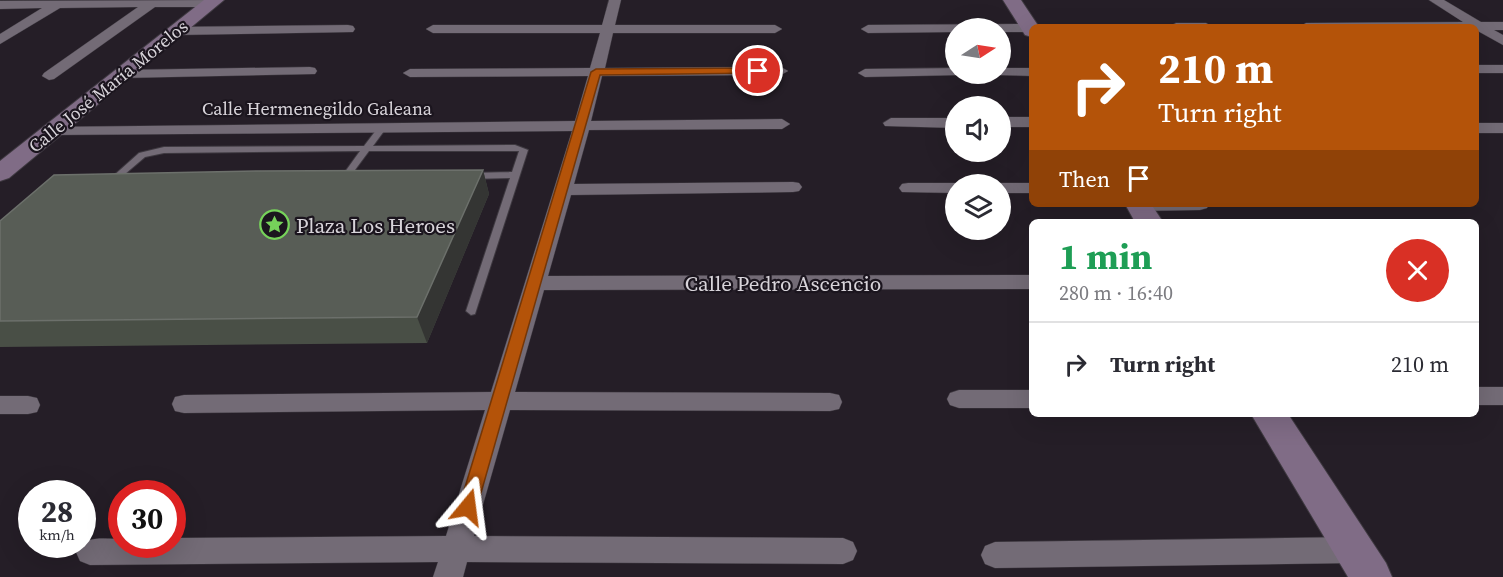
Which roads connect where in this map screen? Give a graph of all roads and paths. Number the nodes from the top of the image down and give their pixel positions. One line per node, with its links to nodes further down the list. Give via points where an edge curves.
1 (615, 0): 18 (street)
2 (1012, 0): 9 (street)
3 (1435, 0): 8 (street)
4 (213, 2): 6 (street); 19 (street, Calle José María Morelos)
5 (56, 4): 6 (street); 7 (street); 20 (street)
6 (151, 4): 33 (street)
7 (0, 5)
8 (1474, 24)
9 (1029, 26)
10 (1479, 26): 11 (street)
11 (1503, 26)
12 (1479, 27): 21 (street)
13 (434, 29): 18 (street)
14 (775, 29): 18 (street)
15 (868, 29): 16 (street)
16 (1029, 29)
17 (348, 30): 19 (street)
18 (607, 30): 26 (street)
19 (177, 31): 32 (street, Calle José María Morelos)
20 (0, 40)
21 (1503, 41)
22 (1479, 69): 23 (street)
23 (1503, 69)
24 (781, 70): 26 (street)
25 (309, 71): 32 (street)
26 (596, 72): 31 (street); 39 (street)
27 (865, 72): 28 (street)
28 (945, 72)
29 (1011, 72): 30 (street)
30 (1029, 72)
31 (410, 73)
32 (123, 74): 43 (street, Calle José María Morelos)
33 (49, 76)
34 (1011, 122): 35 (street)
35 (1029, 122)
36 (891, 123): 37 (street)
37 (945, 123)
38 (782, 124): 39 (street, Calle Hermenegildo Galeana)
39 (582, 126): 40 (street, Calle Hermenegildo Galeana); 59 (street)
40 (383, 128): 43 (street, Calle Hermenegildo Galeana); 44 (lane)
41 (1479, 128): 42 (street)
42 (1503, 128)
43 (53, 130): 45 (street, Calle José María Morelos)
44 (366, 150): 47 (lane); 50 (lane, via 515,148 524,150); 52 (lane, via 153,151 142,154)
45 (0, 173)
46 (334, 176): 47 (lane)
47 (346, 176): 48 (lane)
48 (357, 176)
49 (459, 176): 50 (lane)
50 (515, 176): 62 (lane)
51 (126, 177): 52 (lane)
52 (115, 178): 53 (lane)
53 (104, 181)
54 (793, 187): 59 (street)
55 (908, 188): 56 (street)
56 (945, 188)
57 (1011, 188): 58 (street)
58 (1029, 188)
59 (563, 190): 61 (street)
60 (1029, 282): 61 (street, Calle Pedro Ascencio)
61 (535, 283): 67 (street)
62 (471, 310)
63 (1479, 396): 64 (street)
64 (1503, 396)
65 (959, 399): 66 (street)
66 (1029, 399)
67 (499, 401): 68 (street); 69 (street); 73 (street)
68 (831, 402)
69 (184, 404)
70 (0, 405): 71 (street)
71 (28, 405)
72 (1271, 417): 77 (street)
73 (456, 549): 74 (street); 75 (street); 78 (street)
74 (843, 551)
75 (96, 552)
76 (995, 555): 77 (street)
77 (1363, 564)
78 (448, 577)

